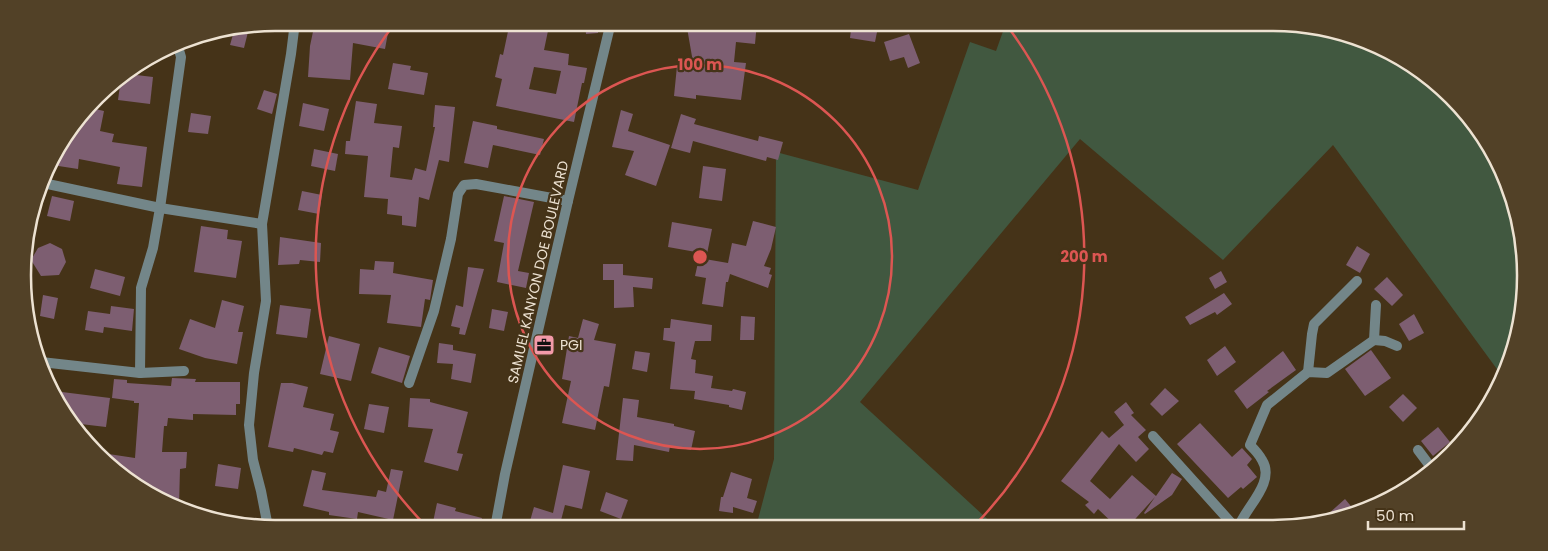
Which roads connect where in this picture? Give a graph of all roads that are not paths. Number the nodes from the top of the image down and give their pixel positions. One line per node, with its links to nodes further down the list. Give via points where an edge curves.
1 (294, 31): 7 (street)
2 (609, 31): 5 (street, SAMUEL KANYON DOE BOULEVARD)
3 (179, 51): 6 (street)
4 (49, 184): 6 (street)
5 (568, 201): 16 (street, via 476,184 464,185 458,194 434,311); 21 (street, SAMUEL KANYON DOE BOULEVARD)
6 (160, 208): 7 (street); 15 (street, via 141,288)
7 (262, 224): 20 (street, via 266,301 249,425)
8 (1356, 281): 14 (street, via 1314,324)
9 (1376, 305): 10 (street)
10 (1374, 340): 11 (street); 14 (street, via 1327,373)
11 (1397, 346)
12 (48, 363): 15 (street)
13 (184, 371): 15 (street)
14 (1308, 372): 23 (street, via 1267,405 1252,436 1250,445 1263,460 1267,472)
15 (140, 374)
16 (410, 383)
17 (1153, 436): 22 (street)
18 (1418, 450): 19 (street)
19 (1428, 464)
20 (266, 519)
21 (496, 520)
22 (1229, 520)
23 (1241, 520)

